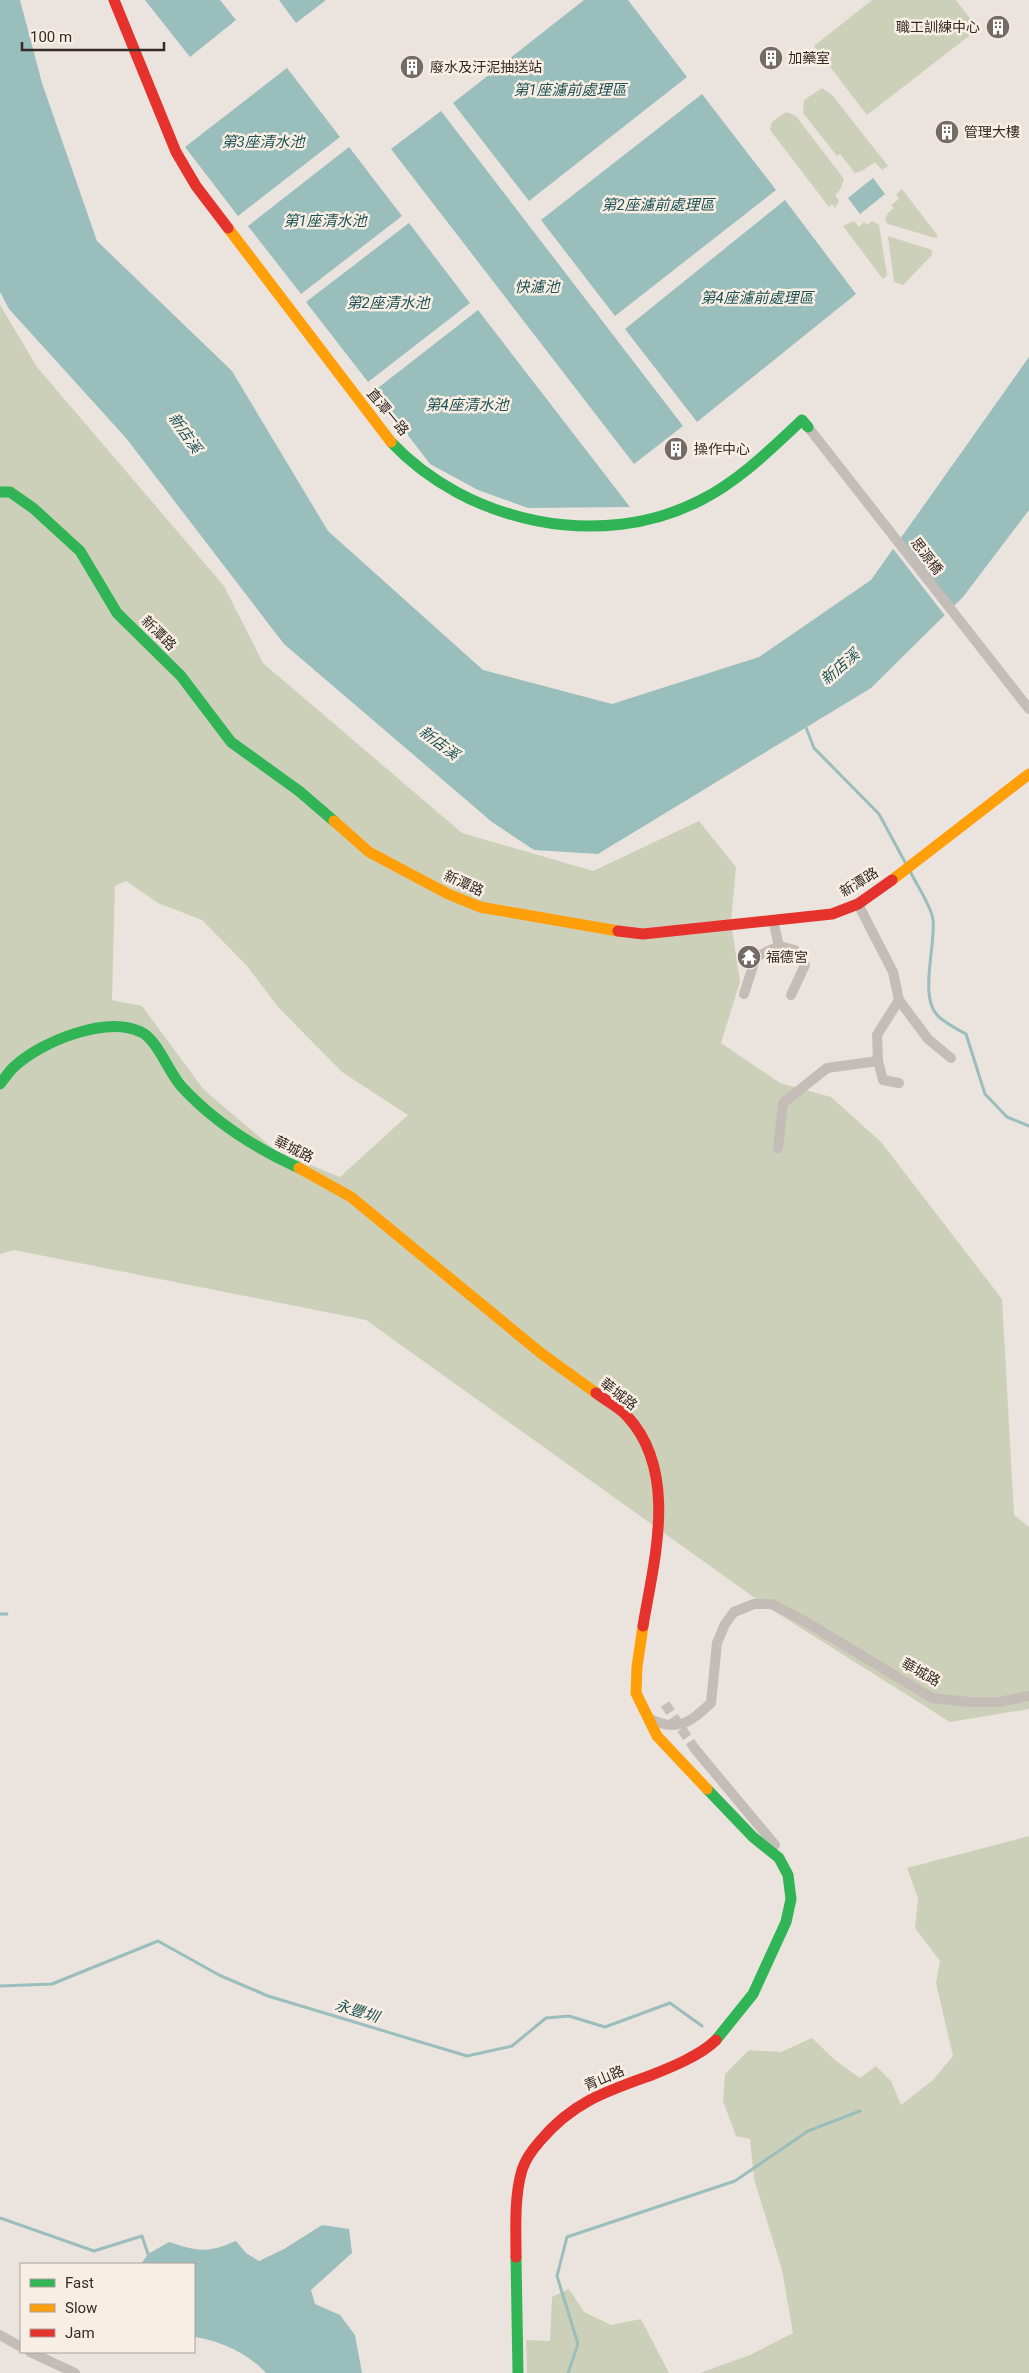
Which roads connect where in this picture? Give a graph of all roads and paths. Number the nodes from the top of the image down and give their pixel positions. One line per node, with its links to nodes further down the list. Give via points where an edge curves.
1 (114, 0): 2 (street, 直潭一路, via 176,152 196,186 386,437 421,471 476,504 528,521 571,527 620,523 658,516 692,504 752,468 802,420)
2 (808, 427): 4 (street, 思源橋)
3 (0, 492): 7 (street, 新潭路, via 10,492 33,508 80,551 117,613 180,676 231,742 299,790 369,852 448,894 480,907 586,927 643,934)
4 (1026, 706)
5 (1029, 774): 6 (street, 新潭路)
6 (858, 904): 7 (street, 新潭路, via 832,914); 11 (street, via 893,972)
7 (773, 920): 8 (street)
8 (779, 946): 9 (street, via 756,956); 10 (street, via 796,950 805,965)
9 (744, 994)
10 (791, 995)
11 (899, 1000): 12 (street, via 928,1039); 13 (street, via 877,1034)
12 (951, 1058)
13 (878, 1061): 14 (street, via 883,1080); 16 (street, via 827,1068 783,1103)
14 (899, 1083)
15 (0, 1084): 18 (street, 華城路, via 15,1066 49,1045 89,1028 112,1026 142,1032 164,1058 180,1085 225,1126 271,1155 351,1197 542,1354 628,1416 647,1447 658,1487 655,1556 636,1667 636,1693)
16 (778, 1148)
17 (1029, 1696): 18 (street, 華城路, via 1000,1702 932,1698 808,1623 772,1604 754,1604 734,1612 725,1624 717,1643 711,1703 693,1719 680,1725 665,1726)
18 (648, 1718): 25 (street, 青山路, via 664,1744 753,1837 779,1858 788,1875 792,1898 786,1922 753,1994 713,2043 675,2066 578,2105 553,2125 522,2168 517,2203 515,2298)
19 (695, 1749): 20 (street)
20 (775, 1845)
21 (0, 2335): 22 (street)
22 (20, 2346)
23 (32, 2353): 24 (street)
24 (75, 2373)
25 (518, 2373)

